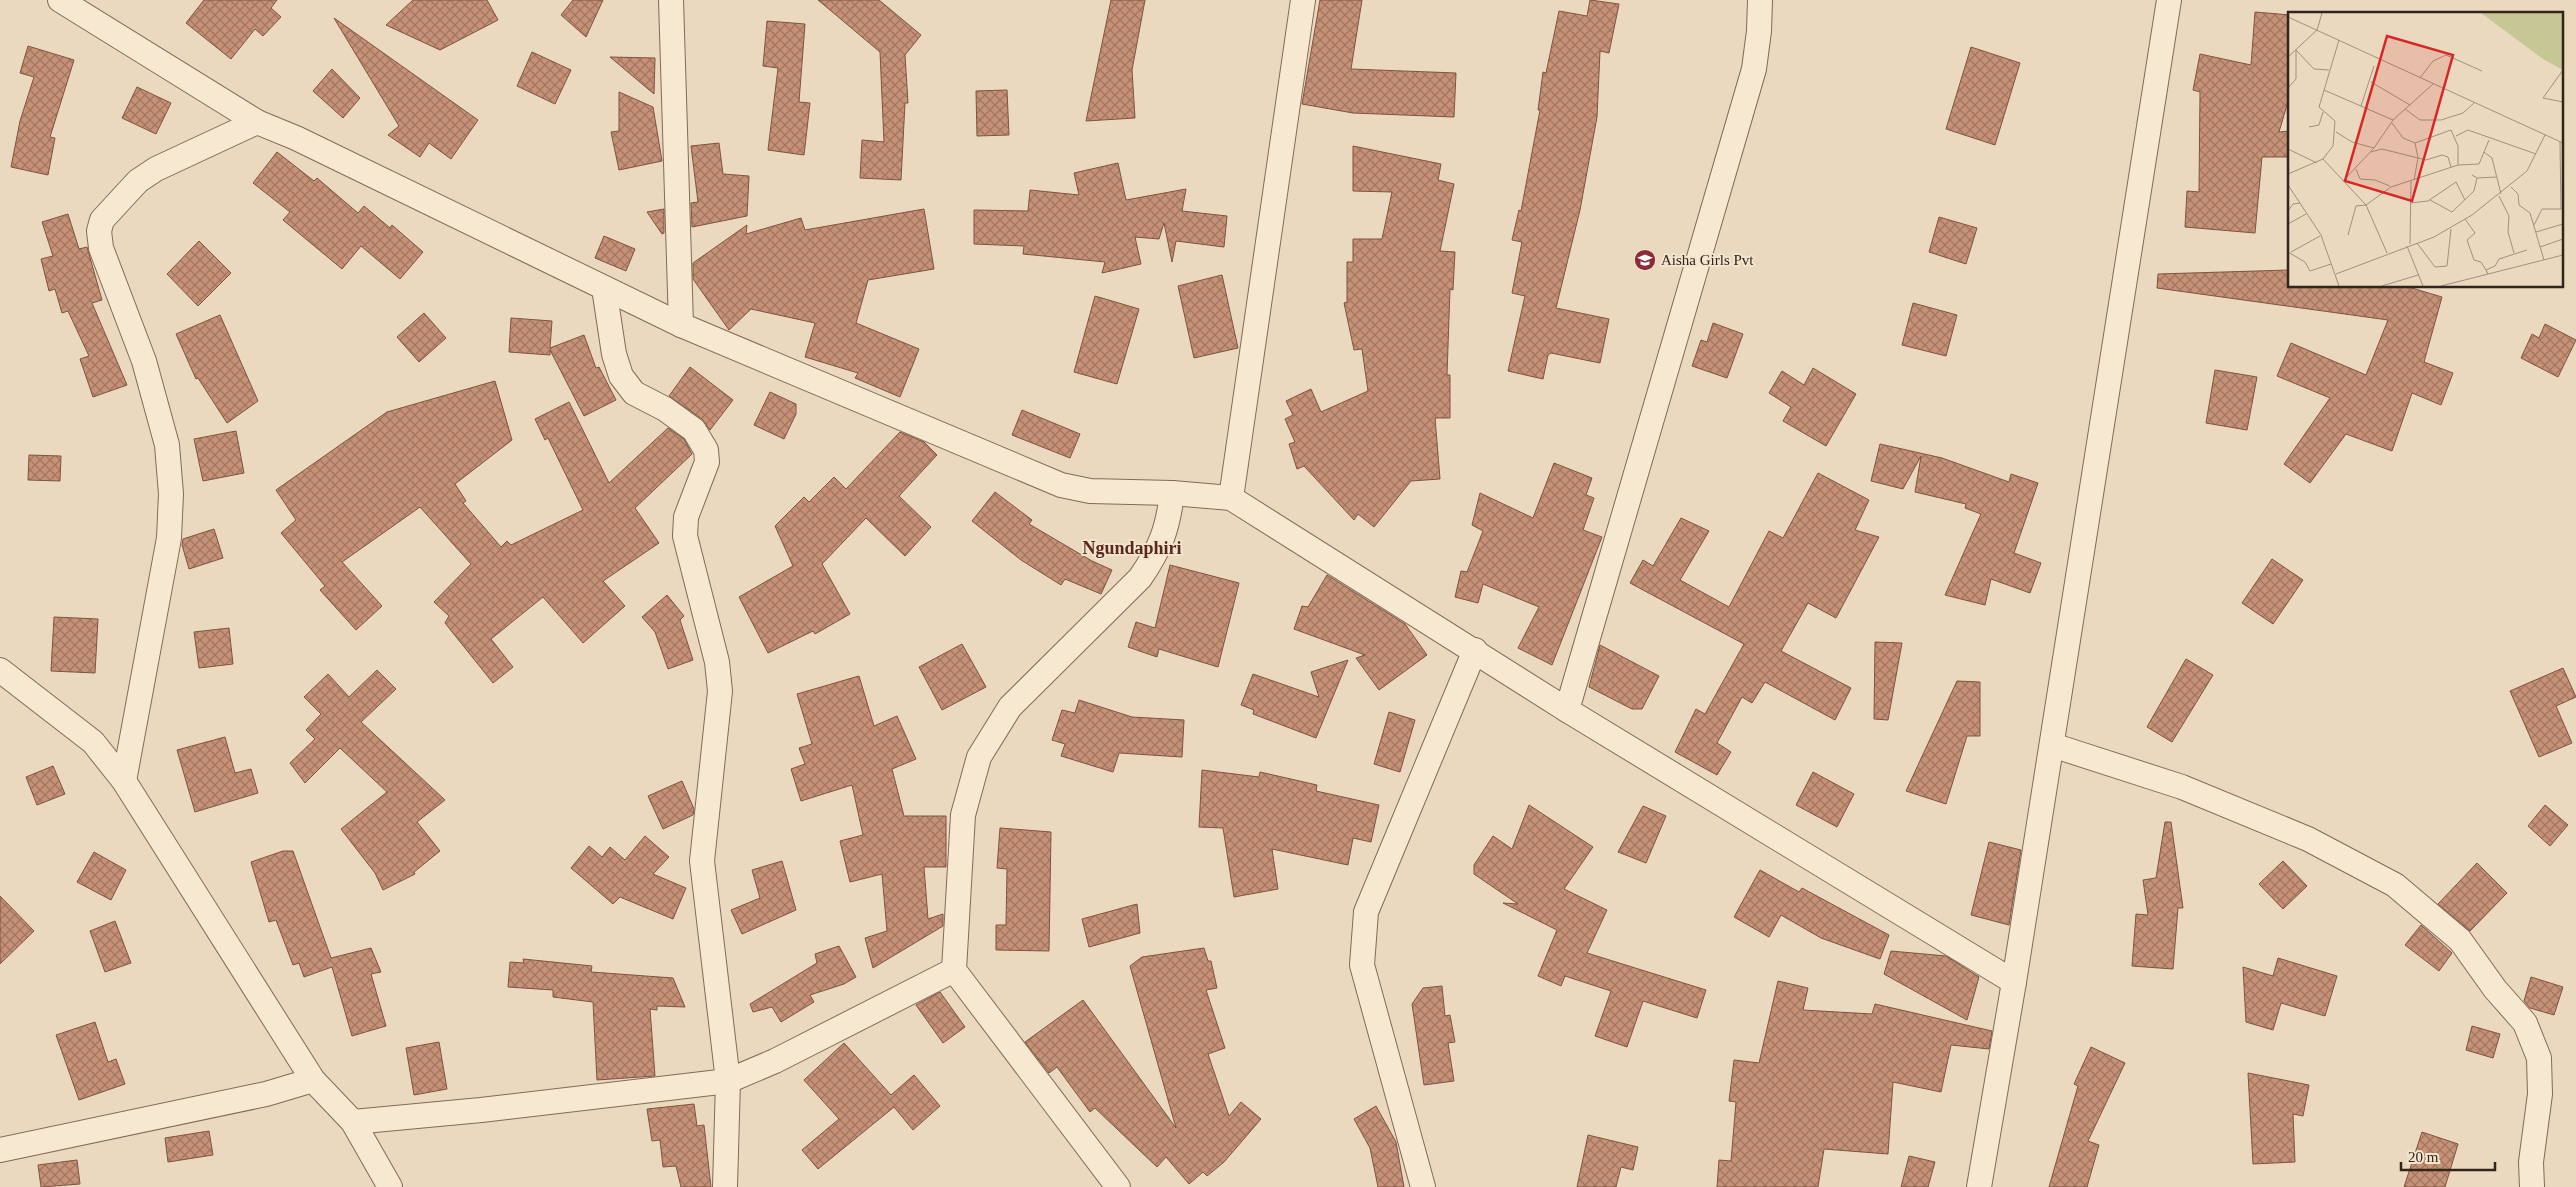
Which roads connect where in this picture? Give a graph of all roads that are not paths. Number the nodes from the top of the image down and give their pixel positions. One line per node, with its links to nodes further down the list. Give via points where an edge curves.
1 (60, 0): 6 (street)
2 (671, 0): 8 (street)
3 (1303, 0): 10 (street)
4 (1760, 0): 13 (street, via 1754,69)
5 (2169, 0): 14 (street)
6 (257, 122): 7 (street, via 305,142); 15 (street, via 156,169 138,181 102,220 99,231 101,248 144,361 167,446 171,494 169,538)
7 (604, 288): 8 (street); 19 (street, via 614,354 621,376 634,392 694,430 706,450 707,462 686,517 685,536 717,662 720,691 702,861)
8 (681, 325): 9 (street, via 1061,485 1090,491)
9 (1172, 493): 10 (street); 16 (street, via 1165,535 1156,556 1140,578 1010,707 979,757 963,814)
10 (1231, 498): 11 (street)
11 (1475, 650): 13 (street); 25 (street, via 1366,912 1362,938 1362,965)
12 (0, 670): 15 (street, via 93,742)
13 (1567, 710): 17 (street)
14 (2052, 745): 17 (street); 27 (street, via 2182,787 2308,839 2395,885 2460,940 2524,1023 2540,1058 2540,1094 2531,1162)
15 (124, 781): 18 (street)
16 (954, 970): 19 (street, via 775,1061); 24 (street)
17 (2014, 982): 26 (street)
18 (314, 1080): 20 (street); 21 (street, via 266,1094)
19 (728, 1081): 20 (street); 23 (street)
20 (353, 1122): 22 (street)
21 (0, 1150)
22 (390, 1187)
23 (725, 1187)
24 (1118, 1187)
25 (1423, 1187)
26 (1979, 1187)
27 (2532, 1187)

